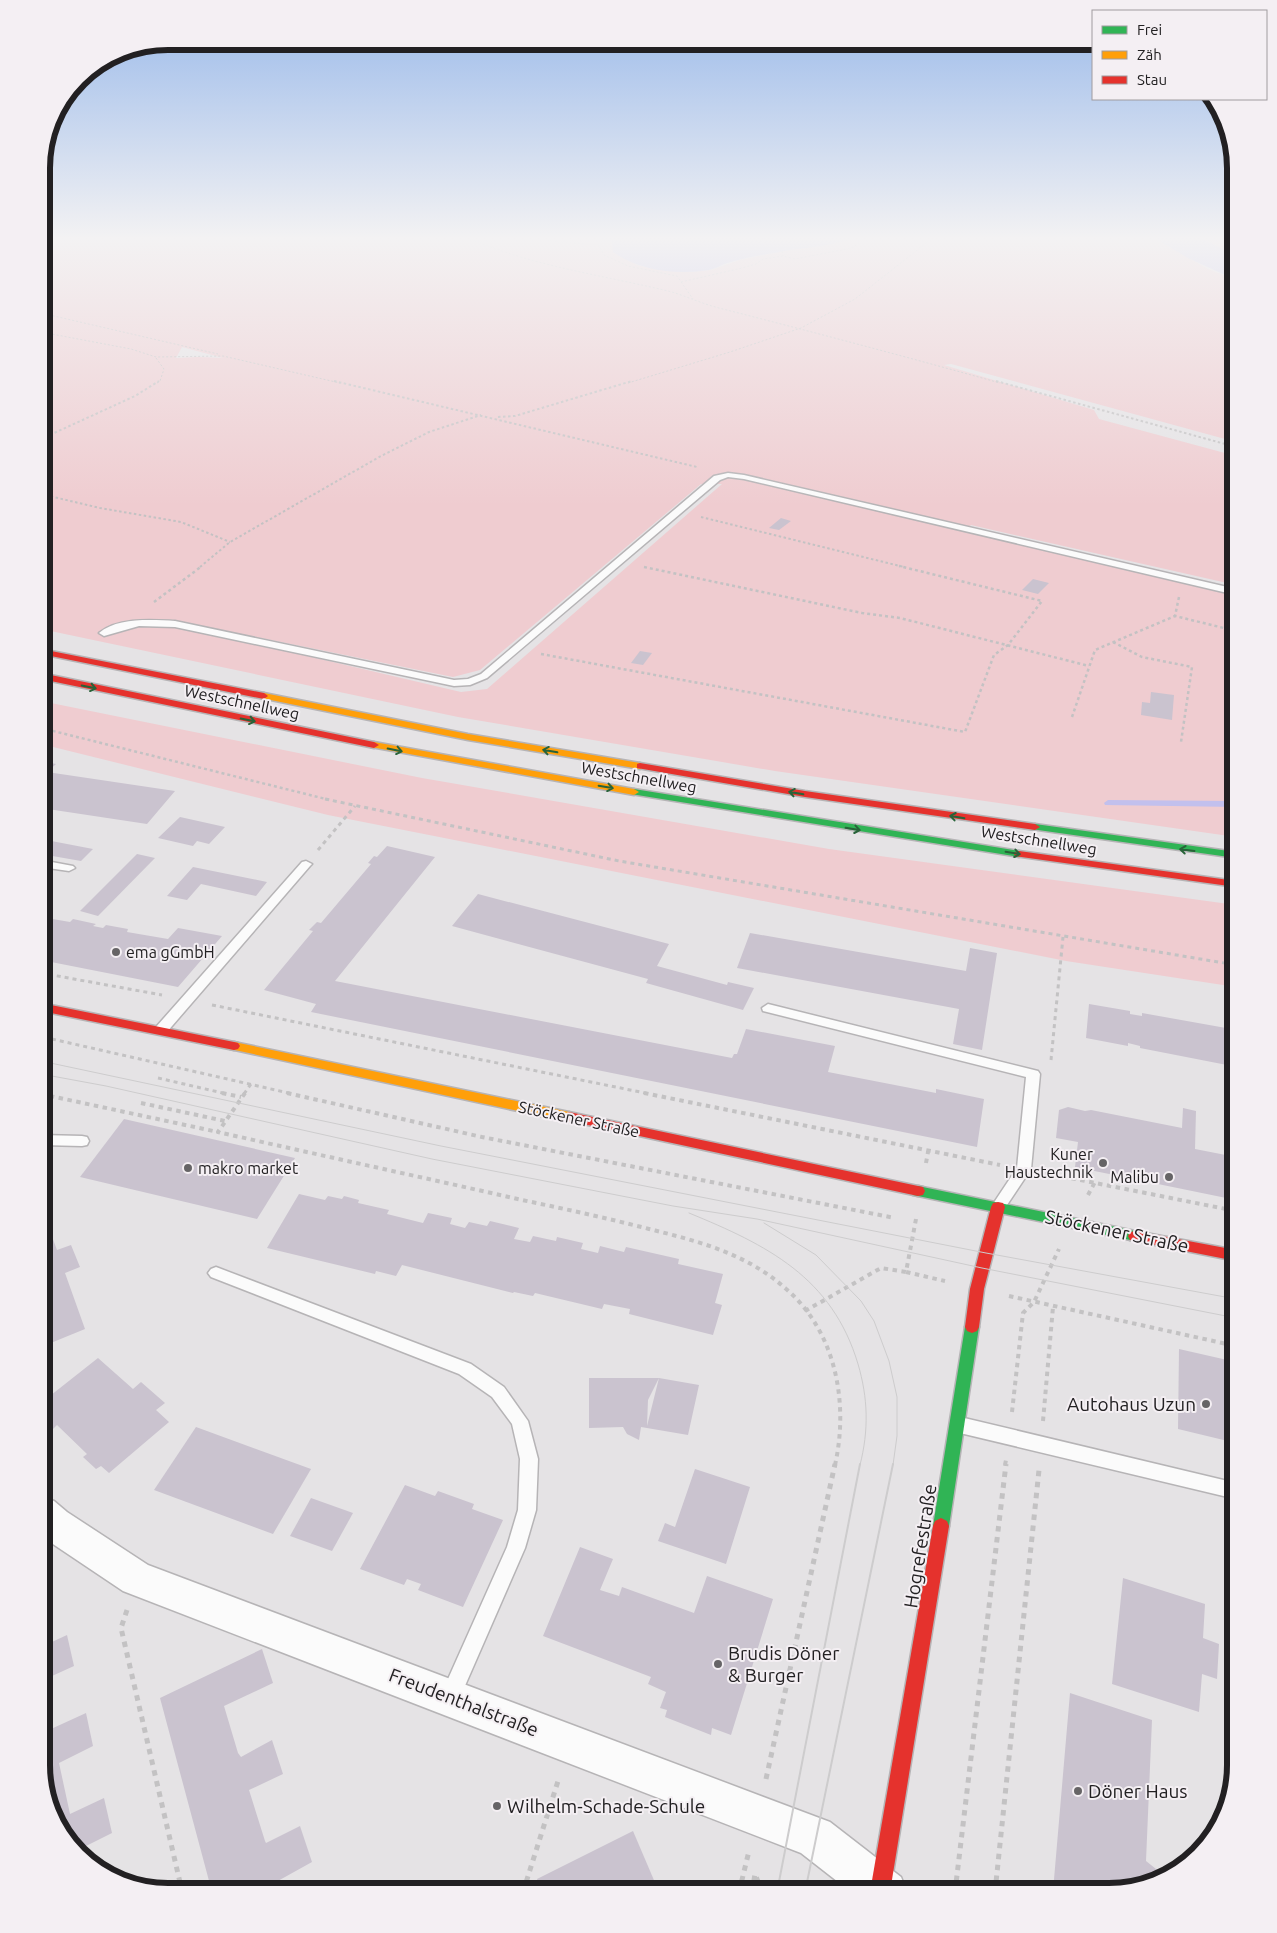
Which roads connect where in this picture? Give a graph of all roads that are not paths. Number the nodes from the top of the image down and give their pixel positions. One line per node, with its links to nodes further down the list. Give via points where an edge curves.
1 (1227, 590): 2 (lane, via 728,475 717,478 484,676 470,682 454,683 175,624 123,625)
2 (104, 633)
3 (50, 653): 5 (main road, Westschnellweg, one-way to 3, via 805,794 478,738)
4 (50, 678): 9 (main road, Westschnellweg, one-way to 9, via 411,753 784,818)
5 (1227, 854)
6 (306, 864): 12 (lane)
7 (50, 865): 8 (lane)
8 (69, 868)
9 (1227, 883)
10 (768, 1008): 15 (lane, via 1033,1074 1024,1169)
11 (50, 1009): 12 (main road, Stöckener Straße)
12 (161, 1030): 15 (main road, Stöckener Straße)
13 (50, 1140): 14 (lane)
14 (82, 1141)
15 (998, 1207): 16 (main road, Stöckener Straße); 18 (main road, Hogrefestraße, via 977,1289)
16 (1227, 1254)
17 (216, 1273): 21 (lane, via 466,1369 498,1392 520,1421 530,1459 527,1510 516,1548)
18 (958, 1424): 19 (lane); 23 (main road, Hogrefestraße)
19 (1227, 1489)
20 (50, 1521): 21 (street, Freudenthalstraße, via 136,1578)
21 (450, 1697): 22 (street, Freudenthalstraße, via 815,1837)
22 (873, 1883)
23 (883, 1883)

